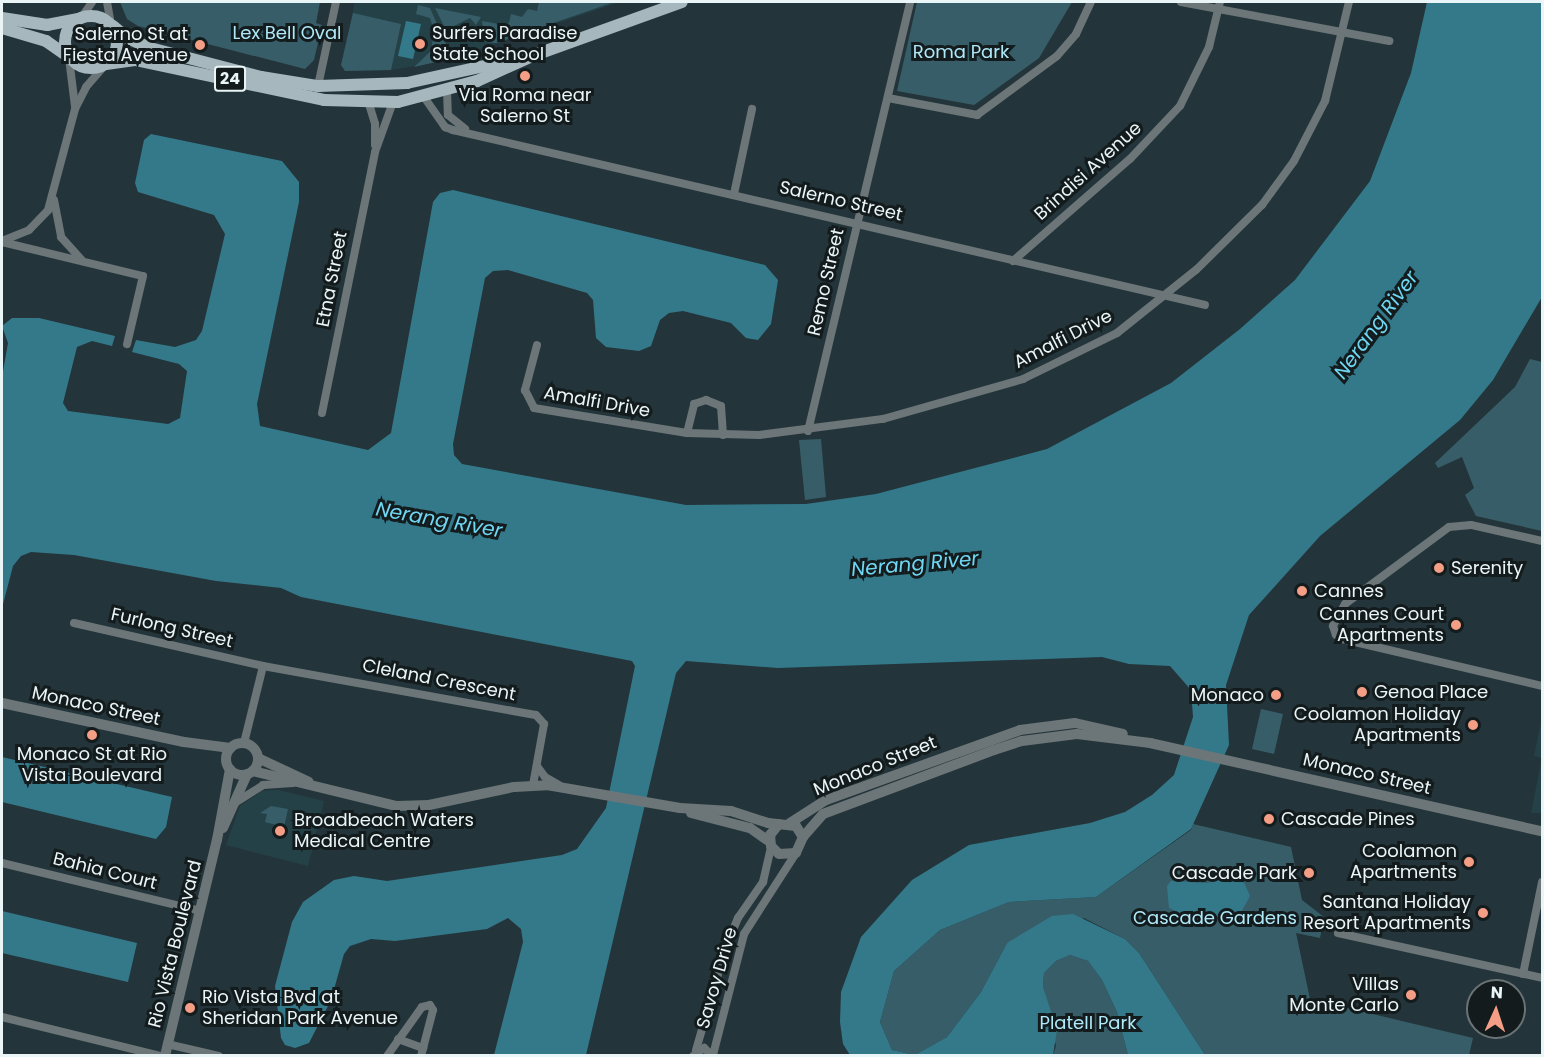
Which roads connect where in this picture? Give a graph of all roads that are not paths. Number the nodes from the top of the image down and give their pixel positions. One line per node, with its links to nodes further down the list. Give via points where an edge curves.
1 (93, 2): 11 (street)
2 (107, 2): 12 (street)
3 (336, 2): 20 (street)
4 (682, 2): 16 (main road, 24)
5 (910, 2): 23 (street, Remo Street)
6 (1091, 2): 23 (street, via 1076,34 1057,56 977,116)
7 (1181, 2): 9 (street)
8 (1349, 2): 14 (street, Amalfi Drive)
9 (1219, 5): 14 (street); 35 (street, Brindisi Avenue, via 1209,46 1180,106 1130,159)
10 (2, 18): 11 (main road, 24, via 47,25)
11 (80, 18): 12 (main road, 24, via 97,16); 17 (main road, via 68,33)
12 (112, 25): 18 (main road, via 116,44); 20 (main road, 24, via 126,37 150,48 261,77)
13 (2, 28): 17 (main road, 24, via 46,41)
14 (1344, 33): 15 (street); 36 (street, Amalfi Drive, via 1325,101 1294,161 1262,205)
15 (1389, 42)
16 (532, 56): 19 (main road, 24); 21 (main road, 24)
17 (69, 57): 18 (main road, 24, via 82,68); 26 (street)
18 (105, 65): 25 (main road, 24, via 135,60); 26 (street, via 86,87)
19 (421, 81): 20 (main road, 24); 21 (street)
20 (318, 86)
21 (443, 91): 22 (main road, 24); 28 (street, Salerno Street, via 454,124)
22 (424, 96): 24 (main road, 24); 28 (street, Salerno Street, via 446,127)
23 (888, 98): 32 (street, Remo Street)
24 (393, 102): 25 (main road, 24); 29 (street, Etna Street)
25 (369, 104): 29 (street, Etna Street, via 375,124)
26 (75, 109): 30 (street)
27 (752, 110): 31 (street)
28 (469, 131): 31 (street, Salerno Street)
29 (375, 152): 40 (street, Etna Street)
30 (56, 187): 33 (street, via 50,206 37,224); 34 (street, via 58,231 69,249)
31 (734, 194): 32 (street, Salerno Street)
32 (857, 223): 35 (street, Salerno Street); 41 (street, Remo Street)
33 (2, 242): 34 (street)
34 (84, 261): 38 (street, via 143,276)
35 (1013, 261): 36 (street, Salerno Street)
36 (1164, 296): 37 (street, Salerno Street); 41 (street, Amalfi Drive, via 1117,333 1023,379 883,419)
37 (1205, 305)
38 (127, 344)
39 (537, 345): 42 (street, Amalfi Drive, via 525,387 531,406)
40 (322, 413)
41 (808, 431): 43 (street, Amalfi Drive)
42 (687, 433): 43 (street, Amalfi Drive); 43 (street, via 693,406 706,400 721,406)
43 (723, 435)
44 (1542, 541): 47 (street, via 1471,525 1449,527 1345,604 1333,630 1342,639)
45 (74, 623): 46 (street, Furlong Street)
46 (263, 666): 50 (street); 55 (street, Cleland Crescent, via 536,716 544,724)
47 (1542, 686)
48 (2, 703): 49 (street, Monaco Street)
49 (184, 742): 52 (street, Monaco Street); 54 (street, Monaco Street)
50 (244, 743): 52 (street); 53 (street, via 253,748)
51 (1150, 743): 61 (street, Monaco Street, via 1075,723 1020,729); 63 (street, Monaco Street, via 1077,734 1022,741); 66 (street, Monaco Street)
52 (231, 748): 54 (street)
53 (258, 758): 56 (street); 60 (street)
54 (228, 764): 56 (street); 68 (street, Rio Vista Boulevard)
55 (537, 766): 58 (street, Cleland Crescent); 59 (street, via 550,781)
56 (250, 772): 57 (street); 62 (street, Rio Vista Boulevard)
57 (292, 783): 60 (street); 62 (street, via 263,785)
58 (533, 785): 59 (street); 60 (street, via 415,806 381,804)
59 (563, 786): 64 (street)
60 (323, 789)
61 (843, 794): 63 (street); 65 (street, Monaco Street)
62 (233, 804): 68 (street, Rio Vista Boulevard)
63 (847, 806): 67 (street, Monaco Street, via 823,814)
64 (680, 808): 65 (street, via 731,811); 69 (street, via 750,828)
65 (785, 824): 67 (street); 69 (street, via 774,829)
66 (1542, 831)
67 (803, 837): 70 (street)
68 (217, 840): 73 (street, Rio Vista Boulevard)
69 (771, 844): 70 (street, via 779,854); 81 (street, Savoy Drive, via 763,882 738,918 725,950)
70 (796, 853): 82 (street, Savoy Drive, via 744,934)
71 (2, 863): 73 (street, Bahia Court)
72 (1542, 882): 75 (street)
73 (200, 911): 79 (street, Rio Vista Boulevard)
74 (1338, 933): 75 (street)
75 (1523, 974): 76 (street)
76 (1542, 978)
77 (2, 1017): 83 (street)
78 (398, 1039): 80 (street); 80 (street, via 422,1007 430,1005); 85 (street)
79 (167, 1044): 83 (street, Rio Vista Boulevard); 84 (street)
80 (422, 1052)
81 (695, 1053): 82 (street, via 707,1049)
82 (713, 1055)
83 (163, 1056)
84 (219, 1056)
85 (387, 1056)

